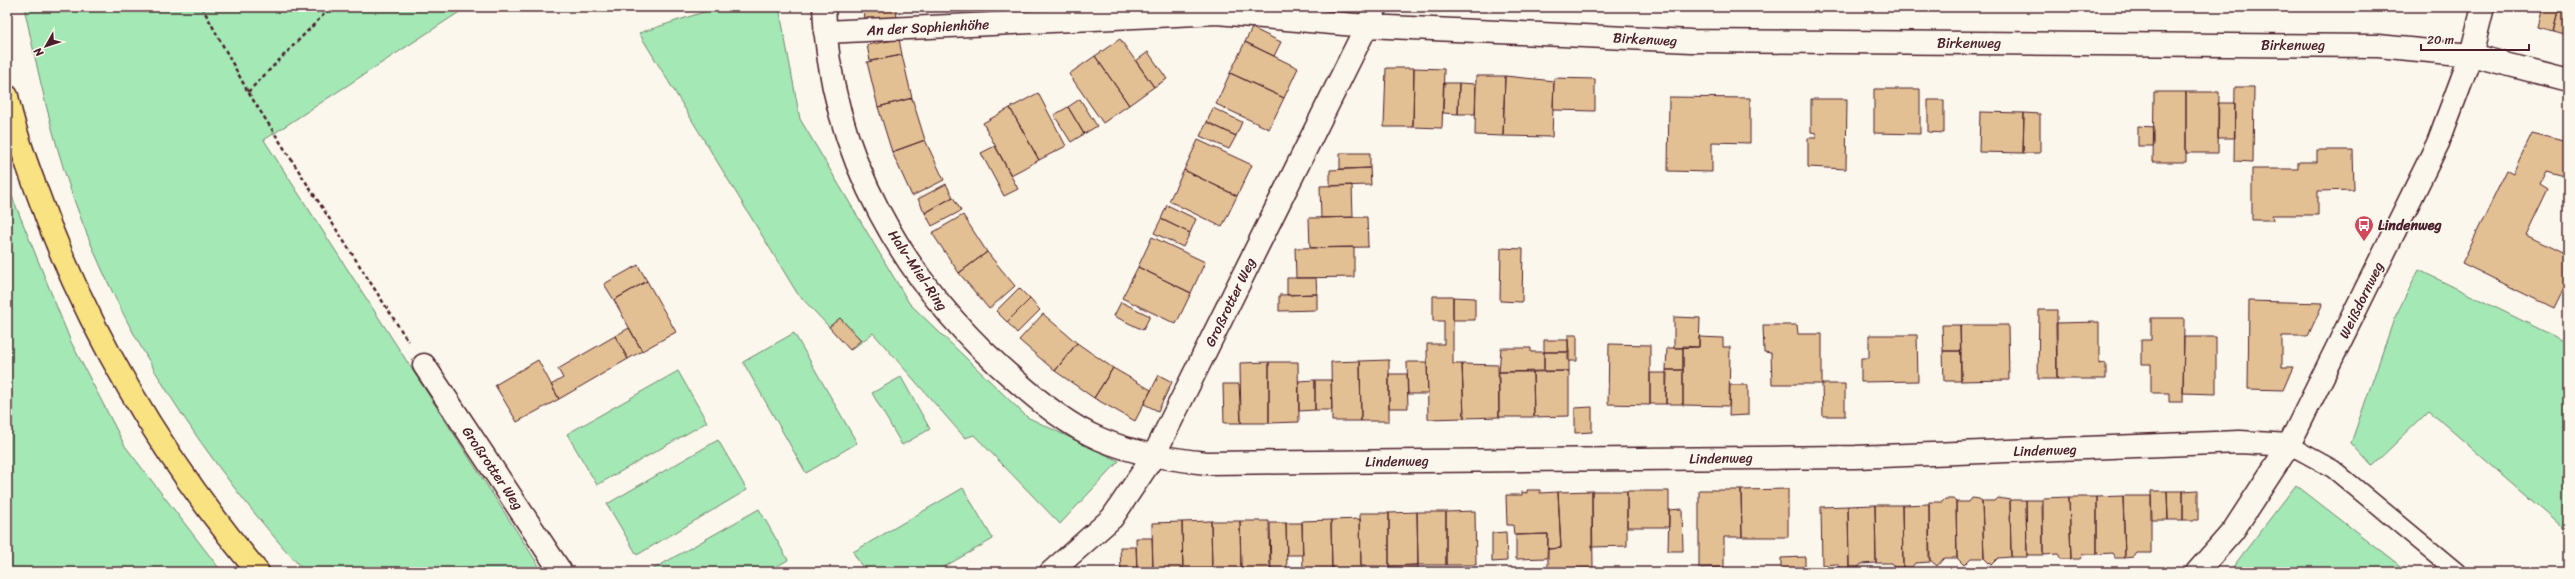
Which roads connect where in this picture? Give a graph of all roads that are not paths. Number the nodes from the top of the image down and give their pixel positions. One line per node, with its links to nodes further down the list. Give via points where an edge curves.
1 (824, 7): 4 (street, Halv-Miel-Ring)
2 (2483, 7): 5 (street, Weißdornweg)
3 (1371, 16): 4 (street, An der Sophienhöhe, via 1217,13); 5 (street, Birkenweg, via 1691,41 2378,46); 10 (street, Großrotter Weg)
4 (825, 32): 10 (street, Halv-Miel-Ring, via 837,107 862,176 897,245 936,301 989,359 1045,407 1099,439)
5 (2472, 55): 6 (street, Birkenweg); 9 (street, Weißdornweg, via 2438,143)
6 (2568, 80)
7 (7, 96): 11 (highway, via 25,160 46,218 73,282 108,349 149,421 197,493)
8 (424, 365): 12 (street, Großrotter Weg)
9 (2289, 446): 10 (street, Lindenweg, via 2240,442 1848,457 1207,463); 14 (street, Weißdornweg, via 2233,531); 15 (lane, via 2333,469)
10 (1153, 457): 13 (street, Großrotter Weg, via 1112,518)
11 (258, 572)
12 (561, 572)
13 (1051, 572)
14 (2197, 572)
15 (2457, 572)

